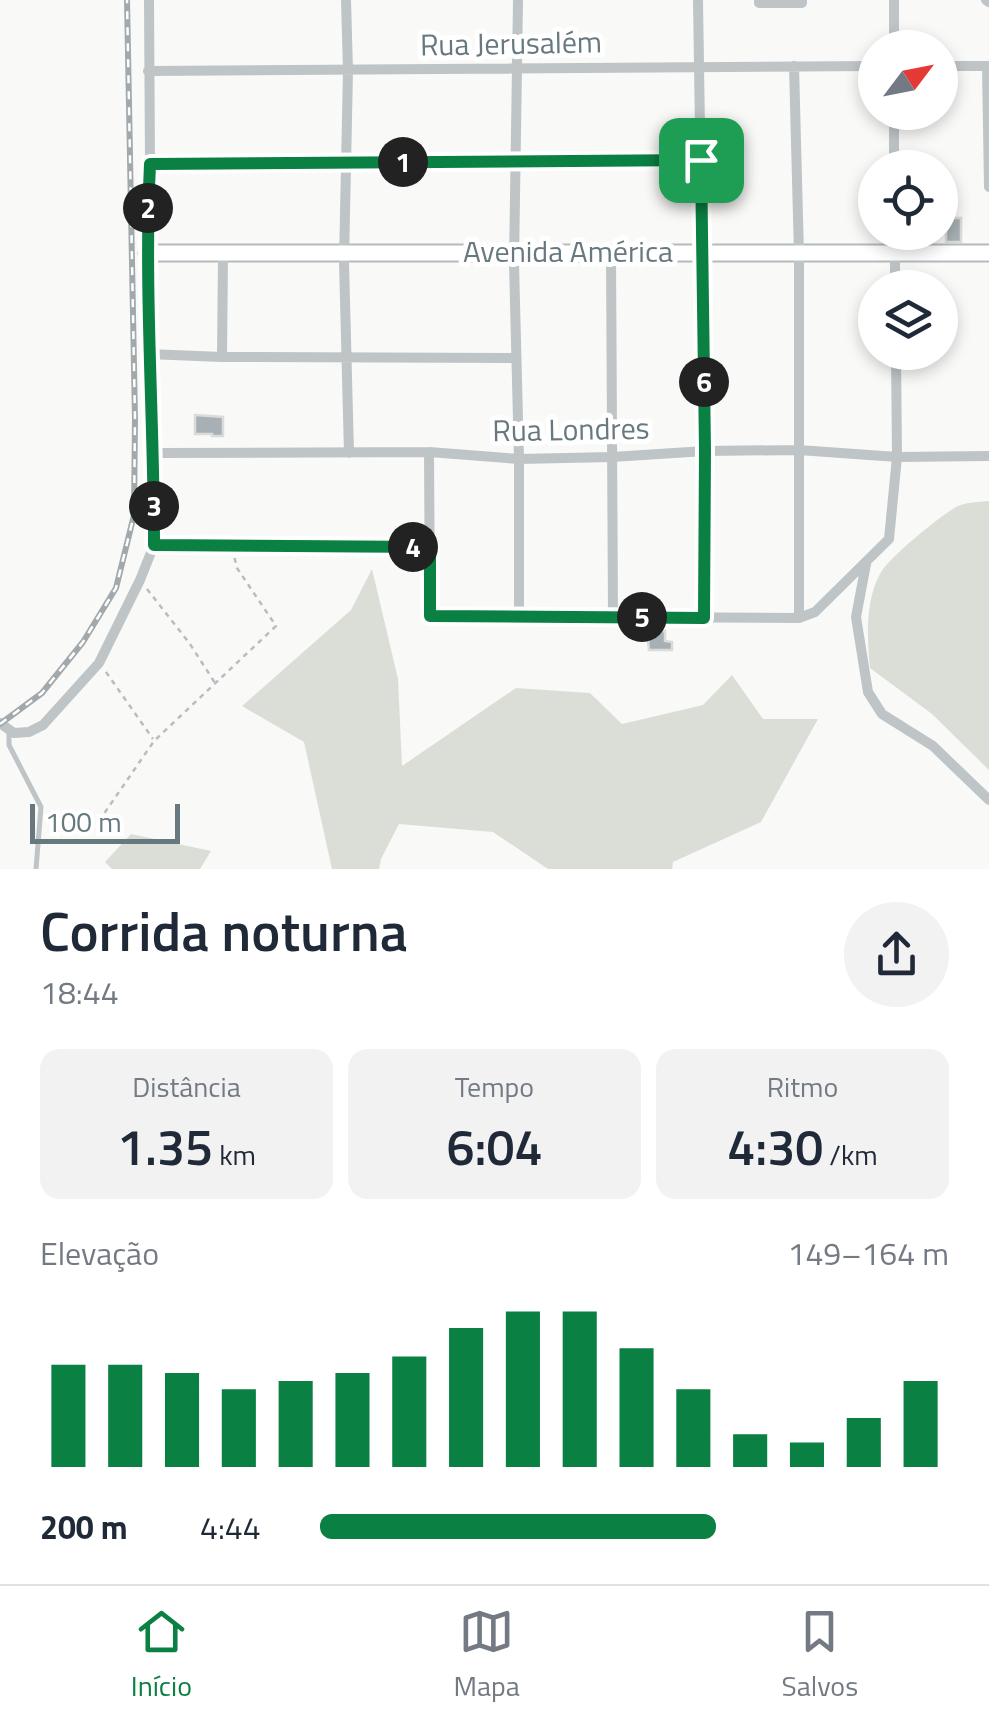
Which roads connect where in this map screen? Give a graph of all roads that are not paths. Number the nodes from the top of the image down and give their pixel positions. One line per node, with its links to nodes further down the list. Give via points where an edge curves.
1 (149, 0): 15 (street)
2 (346, 0): 16 (street)
3 (518, 0): 14 (street)
4 (698, 0): 13 (street)
5 (759, 0): 6 (street)
6 (802, 0)
7 (894, 0): 8 (street)
8 (894, 30)
9 (794, 66): 10 (street, Rua Jerusalém); 13 (street, Rua Jerusalém); 29 (street)
10 (858, 66)
11 (958, 66): 12 (street)
12 (988, 66): 21 (street)
13 (700, 67): 14 (street, Rua Jerusalém); 18 (street)
14 (518, 70): 16 (street, Rua Jerusalém); 17 (street)
15 (148, 71): 16 (street, Rua Jerusalém); 20 (street)
16 (348, 71): 19 (street)
17 (517, 160): 18 (street); 19 (street); 23 (street)
18 (701, 160): 27 (street)
19 (346, 163): 20 (street); 25 (street)
20 (150, 164): 24 (street)
21 (989, 187)
22 (895, 250): 30 (street)
23 (514, 251): 25 (street, Avenida América); 26 (street, Avenida América); 36 (street)
24 (147, 252): 28 (street, Avenida América); 33 (street)
25 (344, 252): 28 (street, Avenida América); 34 (street)
26 (611, 252): 27 (street, Avenida América); 45 (street)
27 (701, 252): 29 (street, Avenida América); 38 (street)
28 (223, 254): 35 (street)
29 (799, 254): 30 (street, Avenida América); 39 (street)
30 (895, 254): 31 (street, Avenida América); 32 (street)
31 (989, 254)
32 (895, 270)
33 (148, 354): 35 (street); 41 (street)
34 (346, 356): 35 (street); 36 (street); 42 (street)
35 (222, 357)
36 (516, 358): 46 (street)
37 (896, 370): 43 (street)
38 (705, 450): 39 (street, Rua Londres); 45 (street, Rua Londres); 52 (street)
39 (799, 450): 43 (street, Rua Londres); 53 (street)
40 (429, 452): 42 (street, Rua Londres); 46 (street, Rua Londres); 48 (street)
41 (154, 453): 42 (street, Rua Londres); 47 (street)
42 (349, 453)
43 (897, 456): 44 (street, Rua Londres); 49 (street, via 889,539)
44 (989, 456)
45 (612, 457): 46 (street, Rua Londres); 50 (street)
46 (520, 459): 51 (street)
47 (154, 545): 48 (street); 54 (street, via 99,663 43,725 19,734)
48 (430, 547): 51 (street, via 430,616)
49 (866, 562): 53 (street, via 815,612); 55 (street, via 856,617 868,692 882,714 933,746)
50 (613, 616): 51 (street); 52 (street)
51 (519, 617)
52 (704, 618): 53 (street)
53 (798, 618)
54 (4, 727): 56 (lane, via 41,808)
55 (989, 800)
56 (36, 869)

